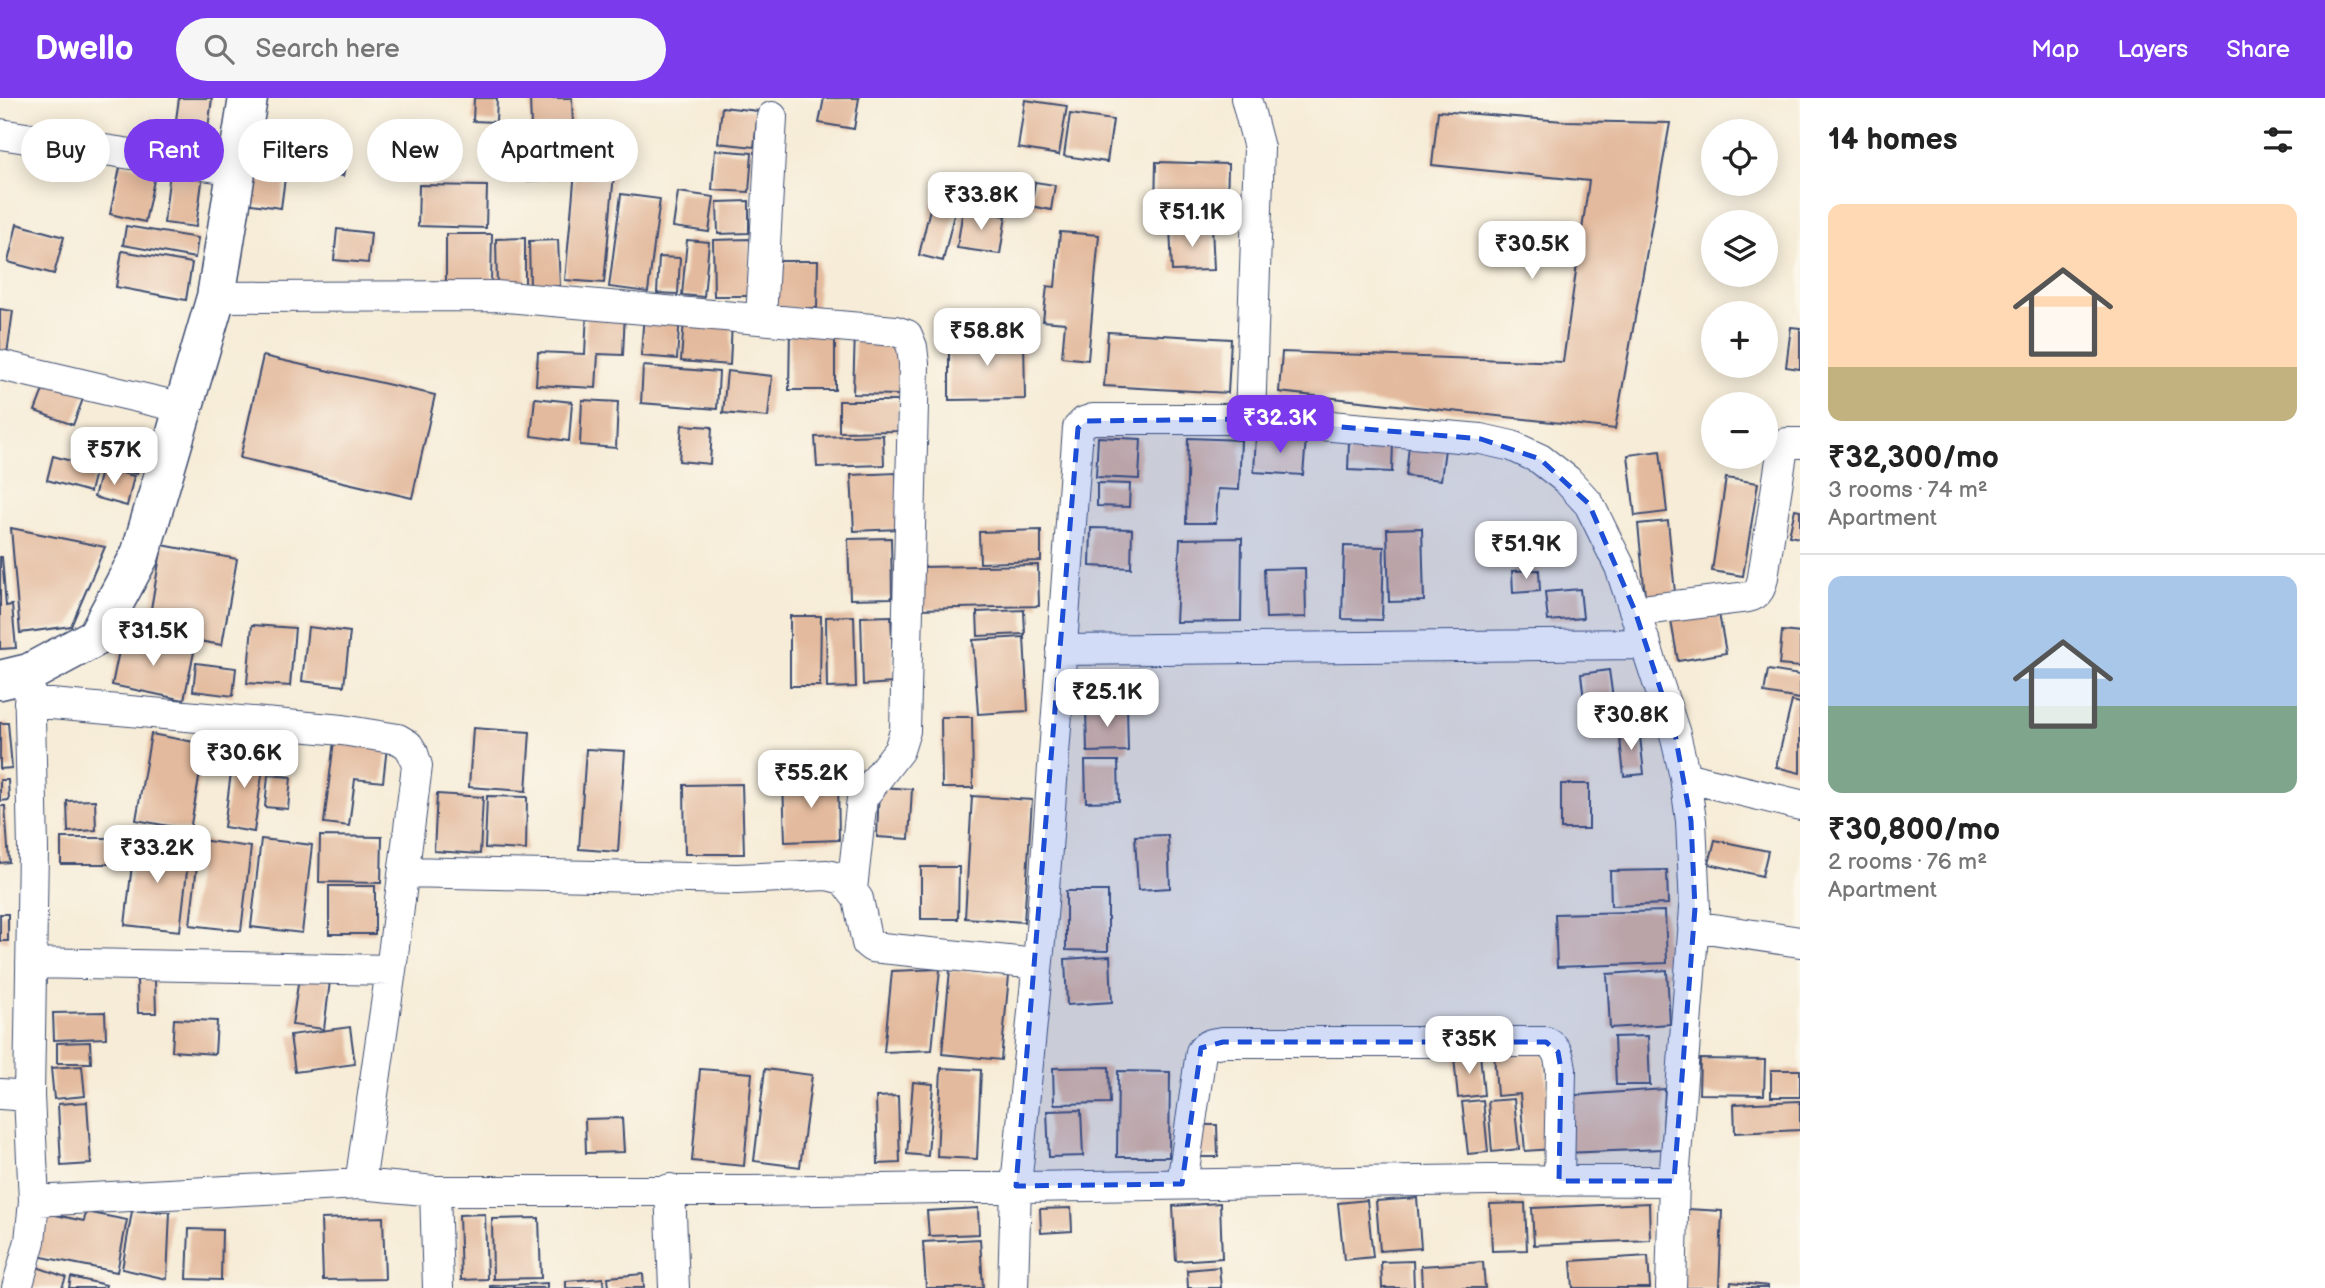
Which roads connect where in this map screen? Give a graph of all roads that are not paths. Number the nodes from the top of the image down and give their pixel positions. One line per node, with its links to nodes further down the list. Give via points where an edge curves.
1 (248, 98): 5 (main road)
2 (1246, 98): 10 (street, via 1259,148)
3 (772, 117): 7 (street)
4 (0, 134): 5 (street)
5 (236, 170): 6 (main road)
6 (216, 298): 7 (street, via 496,296); 9 (main road)
7 (761, 319): 19 (street, via 895,331 907,335 912,347 905,731 899,750 862,798)
8 (0, 365): 9 (street)
9 (184, 408): 15 (main road, via 140,555 96,637)
10 (1250, 419): 12 (street, via 1481,439 1540,459 1589,504 1620,567); 14 (street, via 1093,419 1078,428)
11 (1800, 443): 12 (street, via 1783,447 1761,588 1748,597)
12 (1635, 611): 13 (street)
13 (1646, 645): 14 (street); 16 (street)
14 (1061, 650): 23 (street)
15 (19, 685): 18 (street, via 398,739 408,745 417,766); 22 (street, via 33,849)
16 (1685, 777): 17 (street); 20 (street, via 1691,821)
17 (1800, 805)
18 (404, 872): 19 (street, via 737,879 827,875 843,879); 24 (street)
19 (852, 889): 23 (street, via 872,947)
20 (1693, 926): 21 (street); 27 (street)
21 (1800, 942)
22 (31, 963): 24 (street); 25 (street)
23 (1037, 964): 30 (street)
24 (391, 970): 28 (street)
25 (14, 1095): 33 (street)
26 (1559, 1181): 27 (street); 29 (street); 29 (street, via 1561,1069 1558,1052 1546,1042 1223,1042 1200,1052)
27 (1674, 1181): 38 (street)
28 (360, 1184): 32 (street); 33 (street)
29 (1182, 1184): 30 (street)
30 (1016, 1186): 31 (street); 37 (street)
31 (670, 1189): 32 (street); 36 (street)
32 (435, 1191): 35 (street)
33 (34, 1201): 34 (street, via 30,1241)
34 (17, 1288)
35 (438, 1288)
36 (674, 1288)
37 (1013, 1288)
38 (1671, 1288)

